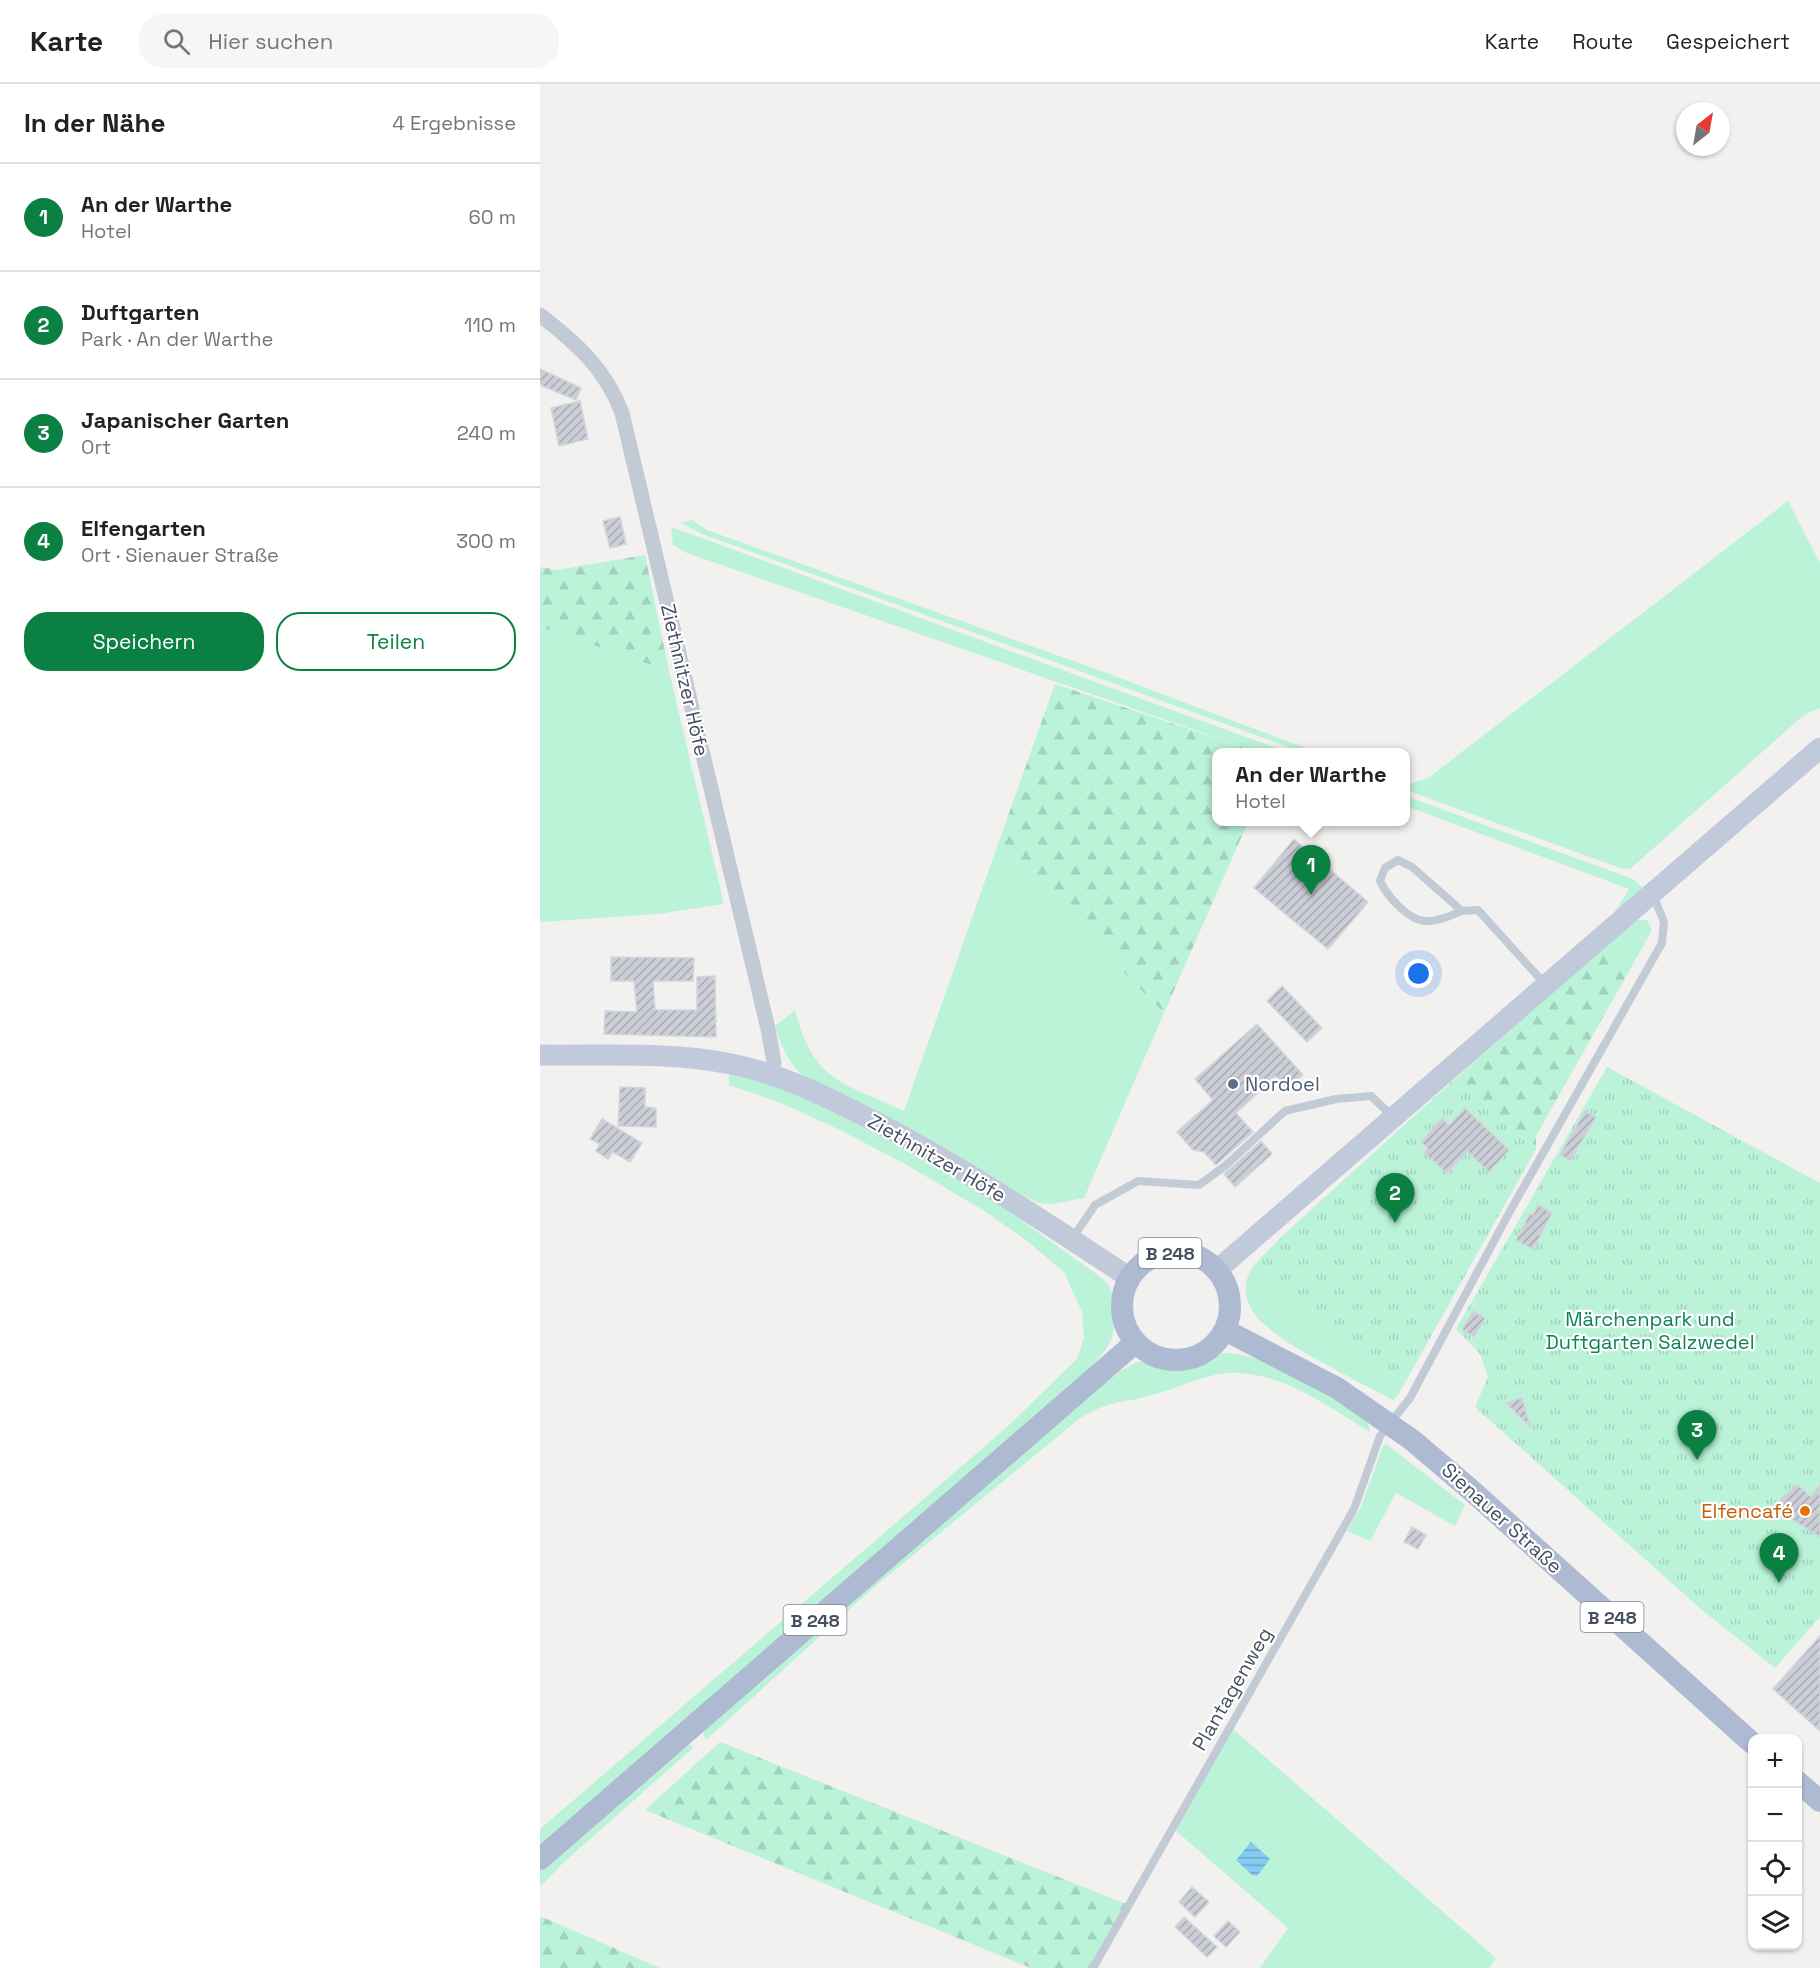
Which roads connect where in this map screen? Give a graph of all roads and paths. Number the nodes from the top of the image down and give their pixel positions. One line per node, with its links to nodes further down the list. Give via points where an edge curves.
1 (540, 315): 7 (street, Ziethnitzer Höfe, via 596,364 622,413 768,1024 773,1053)
2 (1820, 748): 3 (main road)
3 (1653, 893): 5 (main road); 14 (lane, Plantagenweg, via 1664,922 1662,943 1509,1213 1410,1398)
4 (1462, 911): 4 (lane, via 1430,921 1413,917 1387,894 1380,881 1385,868 1398,860 1412,867); 5 (lane, via 1478,910)
5 (1547, 986): 8 (main road)
6 (540, 1055): 7 (main road, Ziethnitzer Höfe, via 687,1058)
7 (771, 1074): 9 (main road, Ziethnitzer Höfe, via 897,1133)
8 (1393, 1117): 9 (lane, via 1371,1096 1336,1099 1285,1112 1199,1185 1138,1181 1095,1205); 10 (main road)
9 (1071, 1239): 11 (main road, Ziethnitzer Höfe)
10 (1217, 1270): 11 (main road, B 248, via 1196,1256 1171,1252 1155,1256); 12 (main road, B 248, via 1230,1299)
11 (1130, 1278): 13 (main road, B 248, via 1123,1311)
12 (1225, 1330): 13 (main road, via 1205,1352 1176,1360 1147,1352); 14 (main road, Sienauer Straße / B 248, via 1304,1369)
13 (1136, 1342): 18 (main road, B 248)
14 (1389, 1423): 15 (main road, Sienauer Straße / B 248, via 1464,1483); 19 (lane, Plantagenweg, via 1377,1442 1354,1509)
15 (1748, 1739)
16 (1802, 1786): 17 (main road)
17 (1820, 1801)
18 (540, 1859)
19 (1093, 1968)

